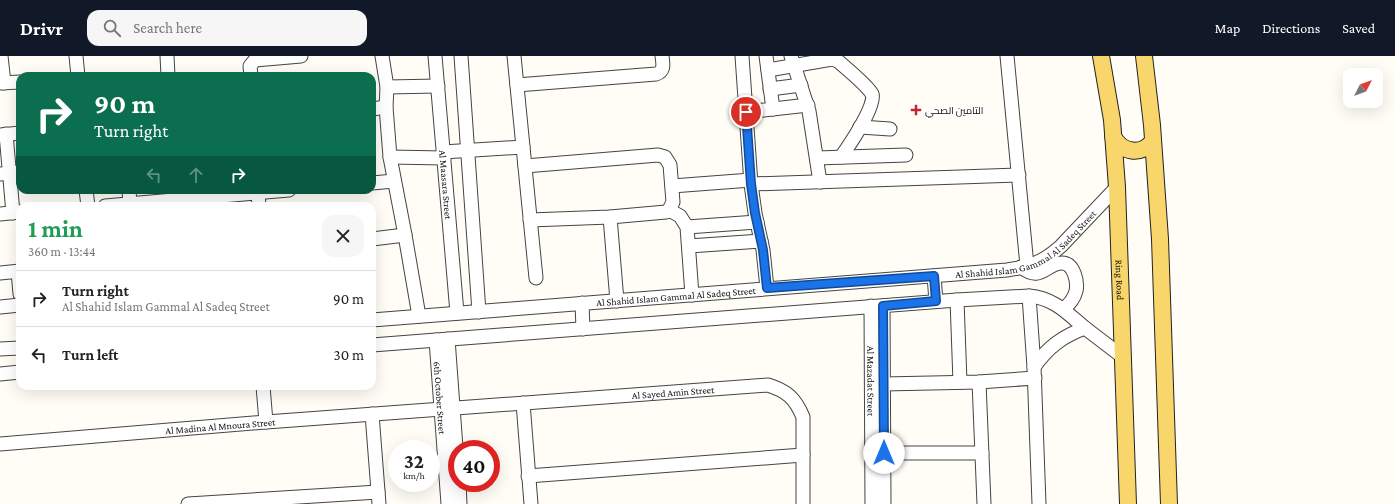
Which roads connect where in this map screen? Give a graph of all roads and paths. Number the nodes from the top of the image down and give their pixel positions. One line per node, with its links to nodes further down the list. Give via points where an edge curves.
1 (1, 56): 22 (street)
2 (76, 56): 18 (street)
3 (167, 56): 19 (street)
4 (302, 56): 20 (street, via 255,60 250,66)
5 (382, 56): 26 (street)
6 (435, 56): 25 (street, Al Maasara Street)
7 (461, 56): 40 (street)
8 (514, 56): 23 (street)
9 (662, 56): 23 (street, via 663,68 656,74)
10 (742, 56): 32 (street)
11 (766, 56): 17 (street)
12 (1007, 56): 48 (street)
13 (1101, 56): 37 (main road, Ring Road)
14 (1144, 56): 38 (main road)
15 (839, 58): 16 (street); 33 (street, via 872,96)
16 (793, 61): 17 (street); 24 (street)
17 (768, 70): 27 (street)
18 (78, 72)
19 (168, 72)
20 (251, 72)
21 (16, 82): 22 (street)
22 (2, 83)
23 (517, 85): 39 (street)
24 (801, 85): 27 (street); 28 (street)
25 (438, 86): 26 (street); 42 (street, Al Maasara Street)
26 (387, 87): 29 (street)
27 (770, 89): 31 (street)
28 (808, 105): 31 (street); 45 (street)
29 (386, 107): 30 (street); 43 (street)
30 (376, 108)
31 (773, 109): 32 (street)
32 (746, 112): 50 (street)
33 (860, 127): 34 (street); 44 (street)
34 (890, 129)
35 (16, 133): 36 (street)
36 (3, 134): 47 (street)
37 (1113, 136): 38 (main road, via 1119,145 1131,151 1143,149); 54 (main road, Ring Road)
38 (1153, 140): 127 (main road, via 1160,239)
39 (523, 147): 40 (street); 46 (street)
40 (468, 151): 42 (street); 86 (street)
41 (906, 154): 44 (street)
42 (444, 155): 43 (street); 87 (street, Al Maasara Street)
43 (390, 157): 49 (street)
44 (841, 157): 45 (street)
45 (817, 158): 51 (street)
46 (525, 166): 53 (street, via 658,155 665,157 670,165); 63 (street)
47 (10, 173): 58 (street)
48 (1019, 175): 51 (street); 70 (street)
49 (394, 181): 52 (street); 66 (street)
50 (751, 182): 51 (street); 53 (street); 64 (street)
51 (820, 182)
52 (376, 183)
53 (672, 186): 59 (street, via 673,202)
54 (1117, 187): 70 (street, Al Shahid Islam Gammal Al Sadeq Street, via 1061,246 1044,258); 96 (main road, Ring Road)
55 (244, 194): 56 (street)
56 (177, 199): 57 (street)
57 (149, 202)
58 (16, 207)
59 (670, 210): 62 (street); 65 (street, via 680,216)
60 (16, 213): 61 (street)
61 (0, 214)
62 (610, 217): 63 (street); 79 (street)
63 (530, 220): 74 (street)
64 (757, 222): 65 (street); 68 (street)
65 (687, 227): 69 (street)
66 (405, 235): 67 (street); 88 (street)
67 (376, 239)
68 (761, 241): 69 (street); 75 (street)
69 (689, 246): 76 (street)
70 (1024, 267): 73 (street, Al Shahid Islam Gammal Al Sadeq Street); 85 (street, via 1036,273 1060,263 1069,266 1075,276 1077,287 1074,298)
71 (16, 271): 72 (street)
72 (0, 273)
73 (934, 276): 75 (street, Al Shahid Islam Gammal Al Sadeq Street); 80 (street)
74 (536, 278)
75 (767, 288): 76 (street, Al Shahid Islam Gammal Al Sadeq Street)
76 (692, 295): 79 (street, Al Shahid Islam Gammal Al Sadeq Street)
77 (1029, 296): 78 (street); 85 (street, via 1040,297); 98 (street)
78 (957, 300): 80 (street); 100 (street)
79 (617, 301): 81 (street, Al Shahid Islam Gammal Al Sadeq Street)
80 (936, 301): 83 (street)
81 (582, 303): 86 (street, Al Shahid Islam Gammal Al Sadeq Street); 91 (street)
82 (16, 305): 84 (street)
83 (877, 306): 91 (street); 102 (street, Al Mazadat Street); 122 (street, Al Mazadat Street)
84 (0, 307)
85 (1063, 309): 90 (street)
86 (480, 312): 87 (street, Al Shahid Islam Gammal Al Sadeq Street)
87 (457, 313): 88 (street, Al Shahid Islam Gammal Al Sadeq Street)
88 (419, 316): 89 (street, Al Shahid Islam Gammal Al Sadeq Street)
89 (376, 320)
90 (1086, 328): 96 (street); 98 (street, via 1056,342 1042,356)
91 (583, 329): 92 (street)
92 (442, 340): 93 (street); 105 (street, 6th October Street)
93 (376, 345)
94 (16, 348): 95 (street)
95 (0, 349)
96 (1123, 357): 126 (main road, Ring Road)
97 (16, 372): 99 (street)
98 (1035, 372): 101 (street); 125 (street)
99 (0, 374)
100 (960, 382): 101 (street); 102 (street)
101 (979, 382): 111 (street)
102 (884, 384): 110 (street, Al Mazadat Street)
103 (263, 390): 107 (street)
104 (523, 403): 105 (street, Al Sayed Amin Street); 112 (street, Al Sayed Amin Street, via 768,385 780,389 798,405 803,417); 113 (street)
105 (447, 408): 106 (street, Al Madina Al Mnoura Street); 108 (street, 6th October Street); 118 (street, 6th October Street)
106 (372, 414): 107 (street, Al Madina Al Mnoura Street); 115 (street)
107 (266, 422): 109 (street, Al Madina Al Mnoura Street)
108 (453, 440)
109 (0, 444)
110 (884, 453): 111 (street); 123 (street, Al Mazadat Street)
111 (982, 453): 124 (street)
112 (803, 455): 113 (street); 121 (street, Al Sayed Amin Street)
113 (528, 476): 120 (street)
114 (459, 492): 119 (street)
115 (378, 498): 116 (street)
116 (306, 500): 117 (street)
117 (188, 504)
118 (448, 504)
119 (460, 504)
120 (531, 504)
121 (803, 504)
122 (872, 504)
123 (884, 504)
124 (984, 504)
125 (1039, 504)
126 (1128, 504)
127 (1169, 504)

